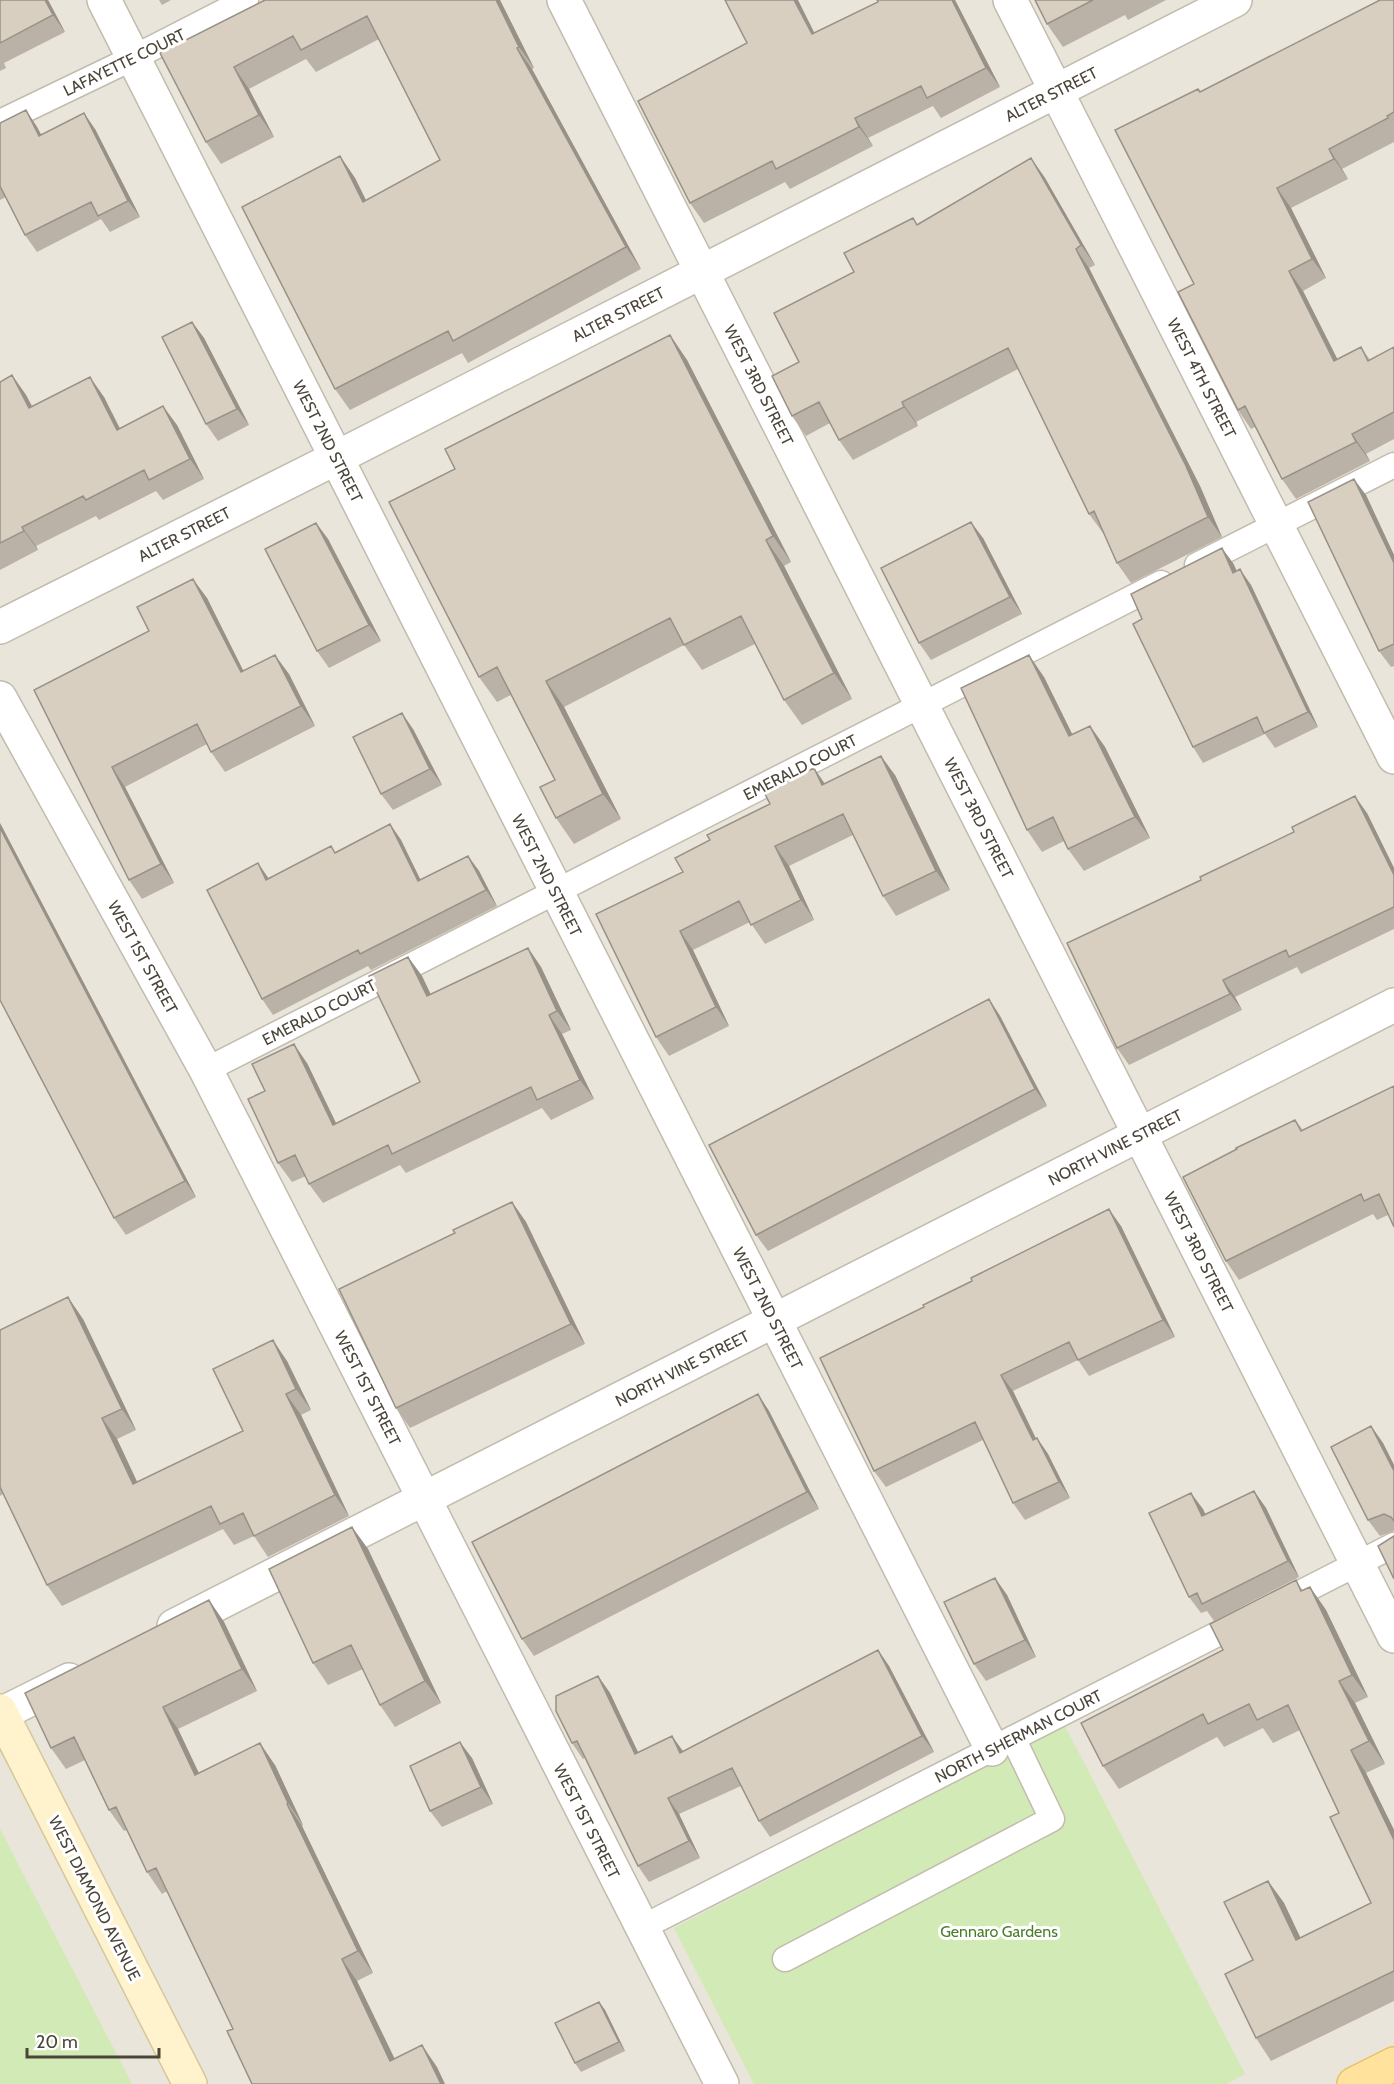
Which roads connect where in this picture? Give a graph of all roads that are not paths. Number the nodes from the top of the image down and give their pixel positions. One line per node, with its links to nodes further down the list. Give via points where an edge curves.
1 (104, 0): 6 (street, WEST 2ND STREET)
2 (246, 0): 6 (lane, LAFAYETTE COURT)
3 (564, 0): 9 (street, WEST 3RD STREET)
4 (1010, 0): 7 (street, WEST 4TH STREET)
5 (1234, 0): 7 (street, ALTER STREET)
6 (133, 58): 8 (lane, LAFAYETTE COURT); 10 (street, WEST 2ND STREET)
7 (1056, 91): 9 (street, ALTER STREET); 12 (street, WEST 4TH STREET)
8 (0, 122)
9 (702, 272): 10 (street, ALTER STREET); 15 (street, WEST 3RD STREET)
10 (336, 458): 13 (street, ALTER STREET); 17 (street, WEST 2ND STREET)
11 (1394, 465): 12 (lane, EMERALD COURT)
12 (1276, 525): 15 (lane, EMERALD COURT); 16 (street, WEST 4TH STREET)
13 (0, 627)
14 (0, 698): 19 (street, WEST 1ST STREET)
15 (922, 705): 17 (lane, EMERALD COURT); 20 (street, WEST 3RD STREET)
16 (1394, 757)
17 (556, 892): 19 (lane, EMERALD COURT); 21 (street, WEST 2ND STREET)
18 (1394, 1005): 20 (street, NORTH VINE STREET)
19 (206, 1070): 22 (street, WEST 1ST STREET)
20 (1140, 1135): 21 (street, NORTH VINE STREET); 24 (street, WEST 3RD STREET)
21 (774, 1321): 22 (street, NORTH VINE STREET); 29 (street, WEST 2ND STREET)
22 (424, 1499): 26 (street, NORTH VINE STREET); 30 (street, WEST 1ST STREET)
23 (1394, 1545): 24 (lane, NORTH SHERMAN COURT)
24 (1357, 1564): 25 (street, WEST 3RD STREET); 29 (lane, NORTH SHERMAN COURT)
25 (1394, 1636)
26 (149, 1639)
27 (96, 1666): 28 (street)
28 (1, 1713): 33 (street, WEST DIAMOND AVENUE)
29 (1003, 1744): 30 (lane, NORTH SHERMAN COURT); 31 (lane, via 1052,1819)
30 (641, 1928): 34 (street, WEST 1ST STREET)
31 (785, 1959)
32 (1394, 2064): 35 (main road)
33 (190, 2084)
34 (722, 2084)
35 (1354, 2084)

